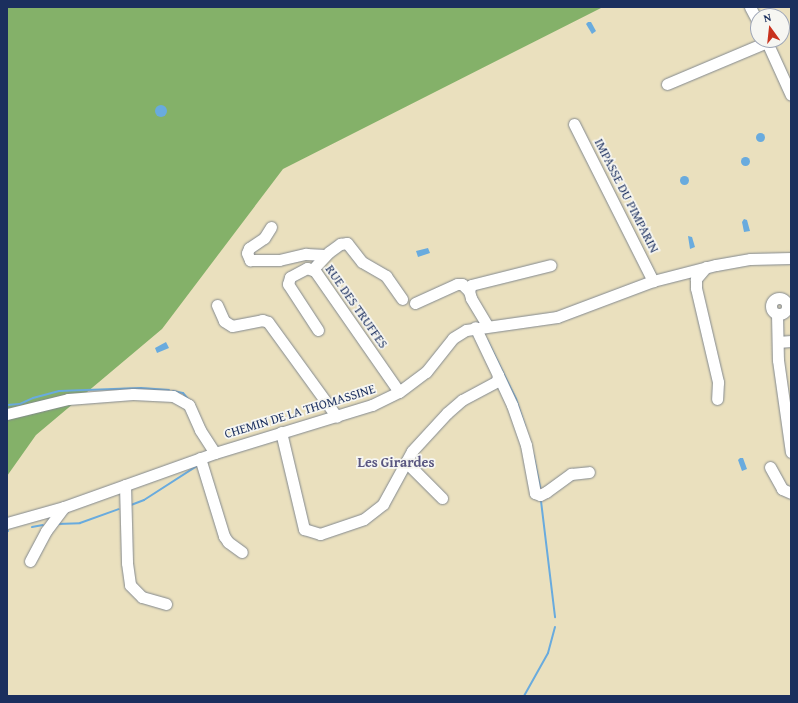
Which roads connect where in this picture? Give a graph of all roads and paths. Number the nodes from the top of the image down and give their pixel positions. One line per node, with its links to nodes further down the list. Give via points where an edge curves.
1 (750, 48): 3 (street)
2 (769, 48): 4 (street)
3 (667, 84)
4 (791, 95)
5 (574, 124): 12 (street, IMPASSE DU PIMPARIN)
6 (271, 227): 7 (street, via 264,238 248,250 250,260 279,260 306,254)
7 (325, 255): 11 (street); 14 (street, via 340,244 350,244 362,262 386,276)
8 (791, 258): 10 (street, CHEMIN DE LA THOMASSINE, via 750,259)
9 (551, 266): 13 (street, via 473,284)
10 (706, 267): 12 (street, CHEMIN DE LA THOMASSINE); 25 (street, via 696,279 696,288 718,382)
11 (313, 269): 20 (street, RUE DES TRUFFES, via 307,268 293,275 288,284); 24 (street, RUE DES TRUFFES)
12 (653, 281): 18 (street, CHEMIN DE LA THOMASSINE, via 557,317)
13 (469, 291): 15 (street, via 462,284 457,284); 18 (street)
14 (402, 300)
15 (414, 303)
16 (217, 305): 27 (street, via 224,322 232,326 262,320 268,322)
17 (777, 314): 22 (street)
18 (487, 325): 19 (street, CHEMIN DE LA THOMASSINE)
19 (475, 327): 23 (street); 24 (street, CHEMIN DE LA THOMASSINE, via 458,334 430,368)
20 (318, 330)
21 (791, 341): 22 (street)
22 (778, 342): 30 (street)
23 (498, 375): 32 (street, via 496,382 452,408 419,443); 34 (street, via 526,445 535,493 546,492 571,474)
24 (399, 392): 27 (street, CHEMIN DE LA THOMASSINE)
25 (718, 399)
26 (7, 414): 29 (street, via 68,400 133,394 173,396 189,405 200,430)
27 (337, 417): 28 (street, CHEMIN DE LA THOMASSINE)
28 (280, 432): 29 (street, CHEMIN DE LA THOMASSINE); 32 (street, via 301,523 306,530 314,534 330,532 355,523 375,512 391,493)
29 (215, 452): 31 (street, CHEMIN DE LA THOMASSINE)
30 (791, 452)
31 (200, 458): 35 (street, CHEMIN DE LA THOMASSINE); 40 (street, via 224,536)
32 (406, 462): 37 (street)
33 (770, 467): 36 (street, via 782,489)
34 (589, 472)
35 (125, 486): 38 (street, CHEMIN DE LA THOMASSINE); 42 (street, via 130,585 142,598)
36 (791, 493)
37 (442, 498)
38 (64, 507): 39 (street, CHEMIN DE LA THOMASSINE); 41 (street, via 46,531)
39 (7, 523)
40 (242, 552)
41 (30, 561)
42 (166, 604)

